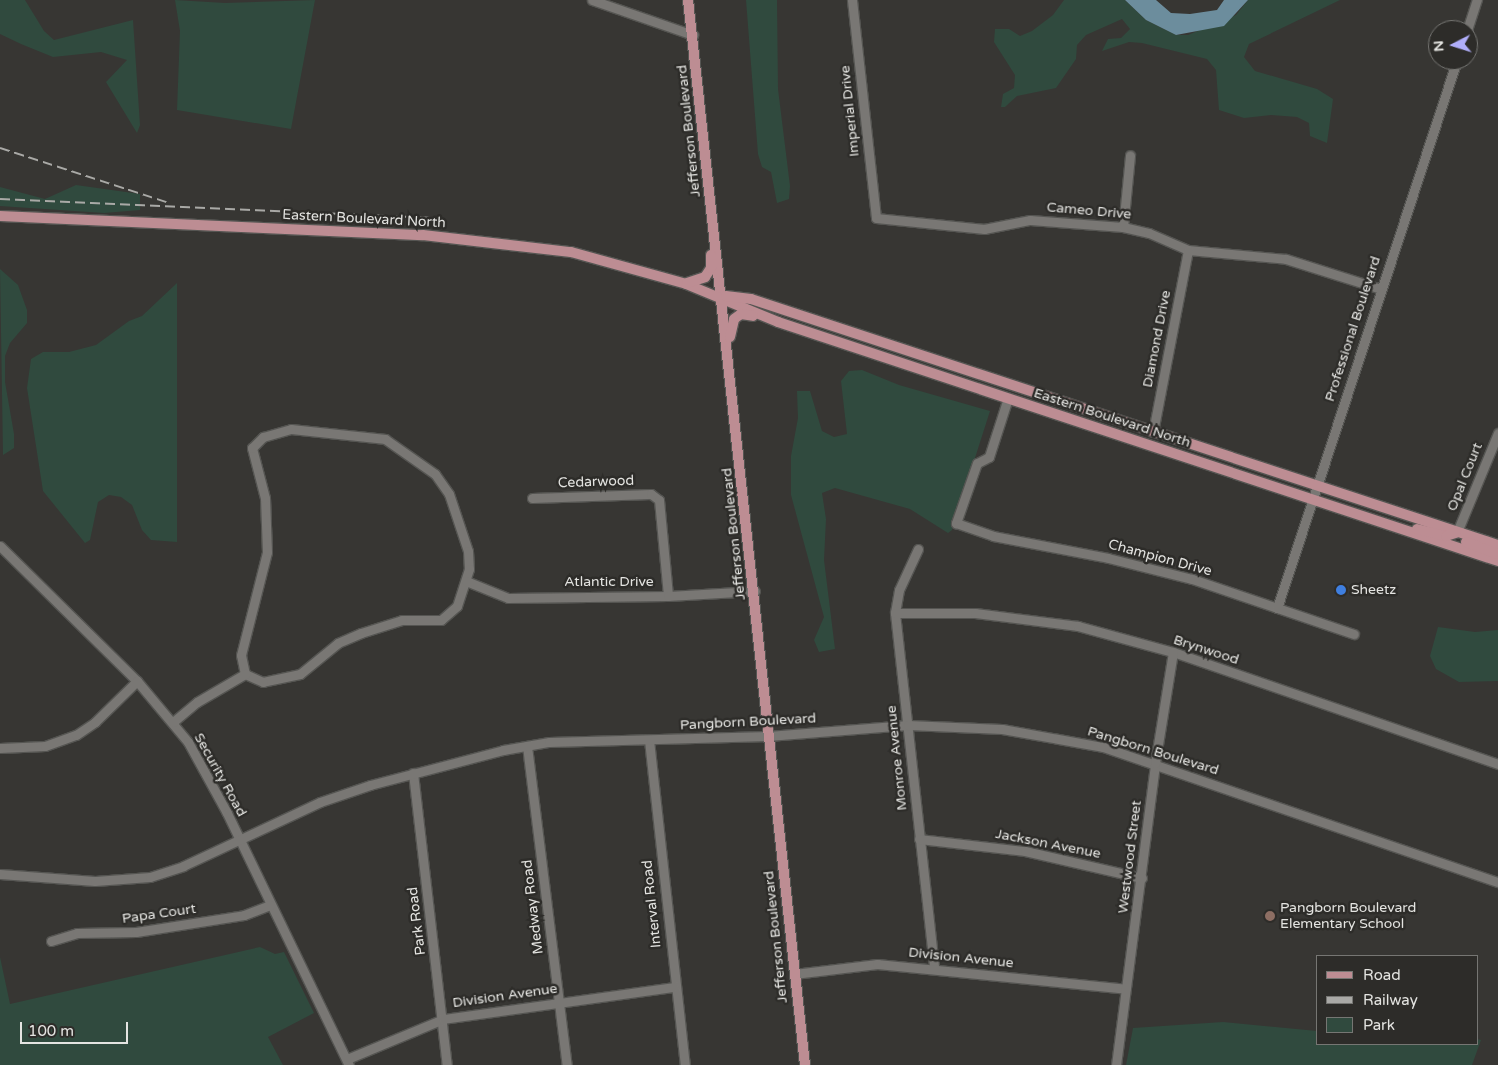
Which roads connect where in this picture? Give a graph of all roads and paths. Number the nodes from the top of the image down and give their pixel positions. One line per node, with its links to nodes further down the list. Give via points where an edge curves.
1 (592, 0): 6 (street)
2 (688, 0): 6 (main road, Jefferson Boulevard)
3 (852, 0): 10 (street, Imperial Drive)
4 (1477, 0): 5 (street)
5 (1470, 20)
6 (692, 35): 11 (main road, Jefferson Boulevard)
7 (1454, 70): 15 (street, Professional Boulevard)
8 (1130, 155): 12 (street)
9 (0, 216): 14 (main road, Eastern Boulevard North, via 471,238 571,252)
10 (876, 218): 12 (street, Cameo Drive, via 984,229 1030,220)
11 (712, 219): 14 (main road, via 711,268 705,277); 16 (main road, Jefferson Boulevard)
12 (1123, 227): 13 (street, Cameo Drive, via 1149,233)
13 (1188, 250): 15 (street, Cameo Drive, via 1286,260); 22 (street, Diamond Drive)
14 (686, 284): 16 (main road, Eastern Boulevard North)
15 (1380, 289): 24 (street, Professional Boulevard)
16 (720, 296): 17 (main road, Eastern Boulevard North); 18 (main road, Jefferson Boulevard); 20 (main road, Eastern Boulevard North, via 751,299)
17 (778, 322): 18 (main road, via 746,314 737,316 731,324); 19 (main road, Eastern Boulevard North)
18 (728, 358): 35 (main road, Jefferson Boulevard)
19 (1008, 398): 20 (main road, via 1019,395 1066,410); 21 (main road, Eastern Boulevard North); 37 (street, Champion Drive, via 989,457 977,463 956,523 1002,538 1147,567)
20 (1080, 408): 22 (main road, Eastern Boulevard North)
21 (1066, 417): 22 (main road, via 1083,418 1139,437 1148,437); 26 (main road, Eastern Boulevard North)
22 (1153, 432): 24 (main road, Eastern Boulevard North)
23 (1498, 433): 28 (street, Opal Court)
24 (1316, 486): 26 (street, Professional Boulevard); 28 (main road, Eastern Boulevard North)
25 (532, 498): 36 (street, Cedarwood, via 651,494 659,500)
26 (1311, 499): 27 (main road, Eastern Boulevard North); 37 (street, Professional Boulevard)
27 (1379, 521): 28 (main road, via 1446,536); 33 (main road, Eastern Boulevard North)
28 (1457, 532): 29 (main road, Eastern Boulevard North); 32 (main road, via 1466,542)
29 (1498, 545)
30 (0, 546): 42 (street, Security Road)
31 (918, 549): 38 (street, Monroe Avenue, via 899,590)
32 (1498, 554)
33 (1498, 561)
34 (466, 581): 36 (street, Atlantic Drive, via 508,598); 41 (street, via 457,606 441,620 402,620 349,637 328,650 308,670 292,678 263,682); 41 (street, via 468,551 449,494 442,481 423,465 379,437 336,436 291,429 269,434 252,448 264,498 267,552 241,644)
35 (755, 590): 36 (street, Atlantic Drive); 45 (main road, Jefferson Boulevard)
36 (668, 596)
37 (1277, 608): 39 (street, Champion Drive)
38 (896, 614): 40 (street, Brynwood, via 975,613 1078,626); 44 (street, Monroe Avenue)
39 (1354, 634)
40 (1173, 652): 49 (street, Westwood Street); 50 (street, Brynwood)
41 (245, 674): 43 (street)
42 (137, 681): 43 (street, Security Road); 48 (street, via 107,711 76,735 45,746)
43 (173, 722): 52 (street, Security Road, via 201,764)
44 (908, 724): 45 (street, Pangborn Boulevard); 49 (street, Pangborn Boulevard, via 977,726 1037,734); 53 (street, Monroe Avenue)
45 (768, 736): 46 (street, Pangborn Boulevard); 60 (main road, Jefferson Boulevard)
46 (649, 740): 47 (street, Pangborn Boulevard, via 549,742); 61 (street, Interval Road)
47 (527, 746): 51 (street, Pangborn Boulevard); 63 (street, Medway Road)
48 (0, 748)
49 (1155, 763): 55 (street, Westwood Street); 56 (street, Pangborn Boulevard)
50 (1498, 764)
51 (413, 773): 52 (street, Pangborn Boulevard, via 320,802); 64 (street, Park Road)
52 (240, 839): 54 (street, Pangborn Boulevard, via 167,873 135,880 95,881); 57 (street, Security Road)
53 (919, 839): 55 (street, Jackson Avenue, via 1026,851); 59 (street, Monroe Avenue)
54 (0, 874)
55 (1142, 878): 62 (street, Westwood Street)
56 (1498, 882)
57 (270, 905): 58 (street, Papa Court, via 244,915 118,934 77,933); 65 (street, Security Road)
58 (50, 941)
59 (934, 969): 60 (street, Division Avenue, via 877,964); 62 (street, Division Avenue)
60 (794, 974): 69 (main road, Jefferson Boulevard)
61 (674, 987): 63 (street, Division Avenue); 68 (street, Interval Road)
62 (1126, 989): 70 (street, Westwood Street)
63 (558, 1002): 64 (street, Division Avenue); 67 (street, Medway Road)
64 (443, 1019): 65 (street, Division Avenue); 66 (street, Park Road)
65 (348, 1062)
66 (447, 1065)
67 (567, 1065)
68 (685, 1065)
69 (805, 1065)
70 (1116, 1065)

